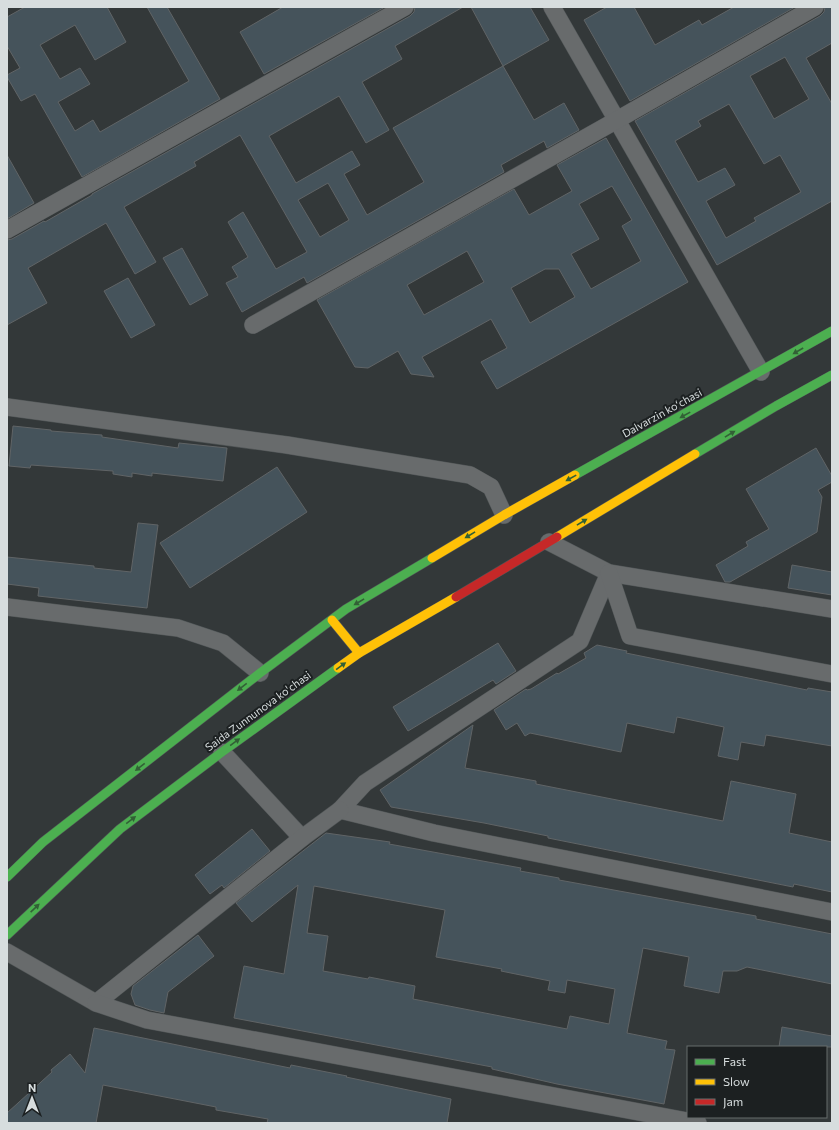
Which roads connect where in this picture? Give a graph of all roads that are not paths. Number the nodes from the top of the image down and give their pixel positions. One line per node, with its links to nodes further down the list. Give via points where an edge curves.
1 (405, 7): 5 (street)
2 (552, 7): 4 (street)
3 (815, 7): 4 (street)
4 (617, 120): 6 (street); 8 (street)
5 (7, 230)
6 (253, 325)
7 (832, 331): 8 (main road, Dalvarzin koʻchasi, one-way to 8)
8 (761, 372): 11 (main road, Dalvarzin koʻchasi, one-way to 11)
9 (832, 375): 12 (main road, one-way to 9)
10 (7, 407): 11 (street, via 287,445 470,475 491,487)
11 (504, 515): 16 (main road, one-way to 16, via 346,609)
12 (549, 542): 13 (street); 17 (main road, Saida Zunnunova ko'chasi)
13 (609, 573): 15 (street); 19 (street, via 630,636); 21 (street, via 580,641 365,783)
14 (7, 607): 18 (street, via 178,628 223,643)
15 (832, 608)
16 (332, 620): 17 (main road); 18 (main road)
17 (359, 653): 20 (main road, Saida Zunnunova ko'chasi, one-way to 17)
18 (260, 672): 23 (main road, one-way to 23, via 43,842)
19 (832, 674)
20 (222, 752): 22 (street); 25 (main road, Saida Zunnunova ko'chasi, one-way to 20, via 120,829)
21 (340, 810): 22 (street); 24 (street, via 434,833)
22 (302, 838): 27 (street)
23 (7, 877)
24 (832, 912)
25 (7, 935)
26 (7, 952): 27 (street)
27 (96, 1003): 28 (street, via 147,1020)
28 (698, 1123)

